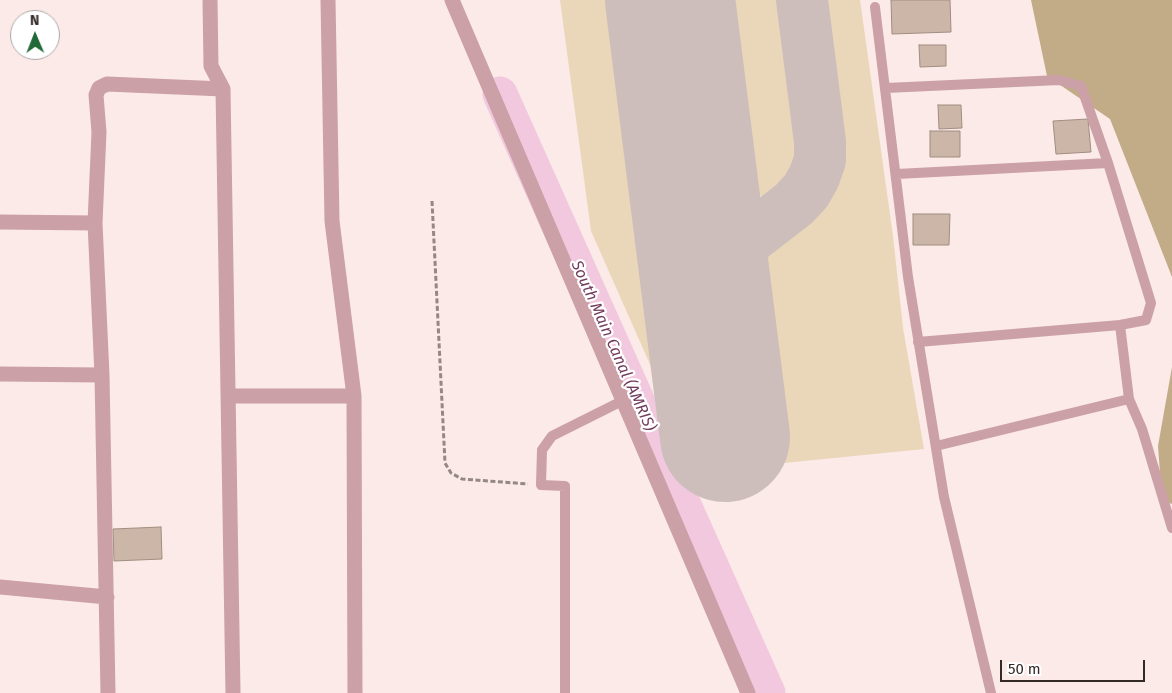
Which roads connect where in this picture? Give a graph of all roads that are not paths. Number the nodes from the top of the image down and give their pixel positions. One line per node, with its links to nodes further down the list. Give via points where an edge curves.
1 (210, 0): 6 (street, via 210,66)
2 (328, 0): 16 (street, via 332,221)
3 (452, 0): 18 (street)
4 (875, 7): 5 (lane)
5 (886, 88): 7 (lane, via 1069,82 1080,86); 8 (lane)
6 (223, 89): 10 (street, via 107,84 99,88 96,95 99,132); 15 (street)
7 (1108, 163): 8 (lane); 11 (lane, via 1151,303 1146,320)
8 (897, 174): 12 (lane)
9 (0, 222): 10 (street)
10 (95, 223): 14 (street)
11 (1120, 325): 12 (lane); 17 (lane)
12 (918, 342): 19 (lane)
13 (0, 374): 14 (street)
14 (102, 375): 22 (street)
15 (228, 396): 16 (street); 24 (street)
16 (354, 396): 25 (street)
17 (1129, 399): 19 (lane); 20 (lane, via 1142,429)
18 (622, 401): 26 (lane, via 547,440 541,455 541,485 565,486); 27 (street)
19 (936, 446): 28 (lane, via 944,497)
20 (1172, 528)
21 (0, 587): 22 (street)
22 (107, 598): 23 (street)
23 (108, 693)
24 (233, 693)
25 (355, 693)
26 (565, 693)
27 (748, 693)
28 (991, 693)

